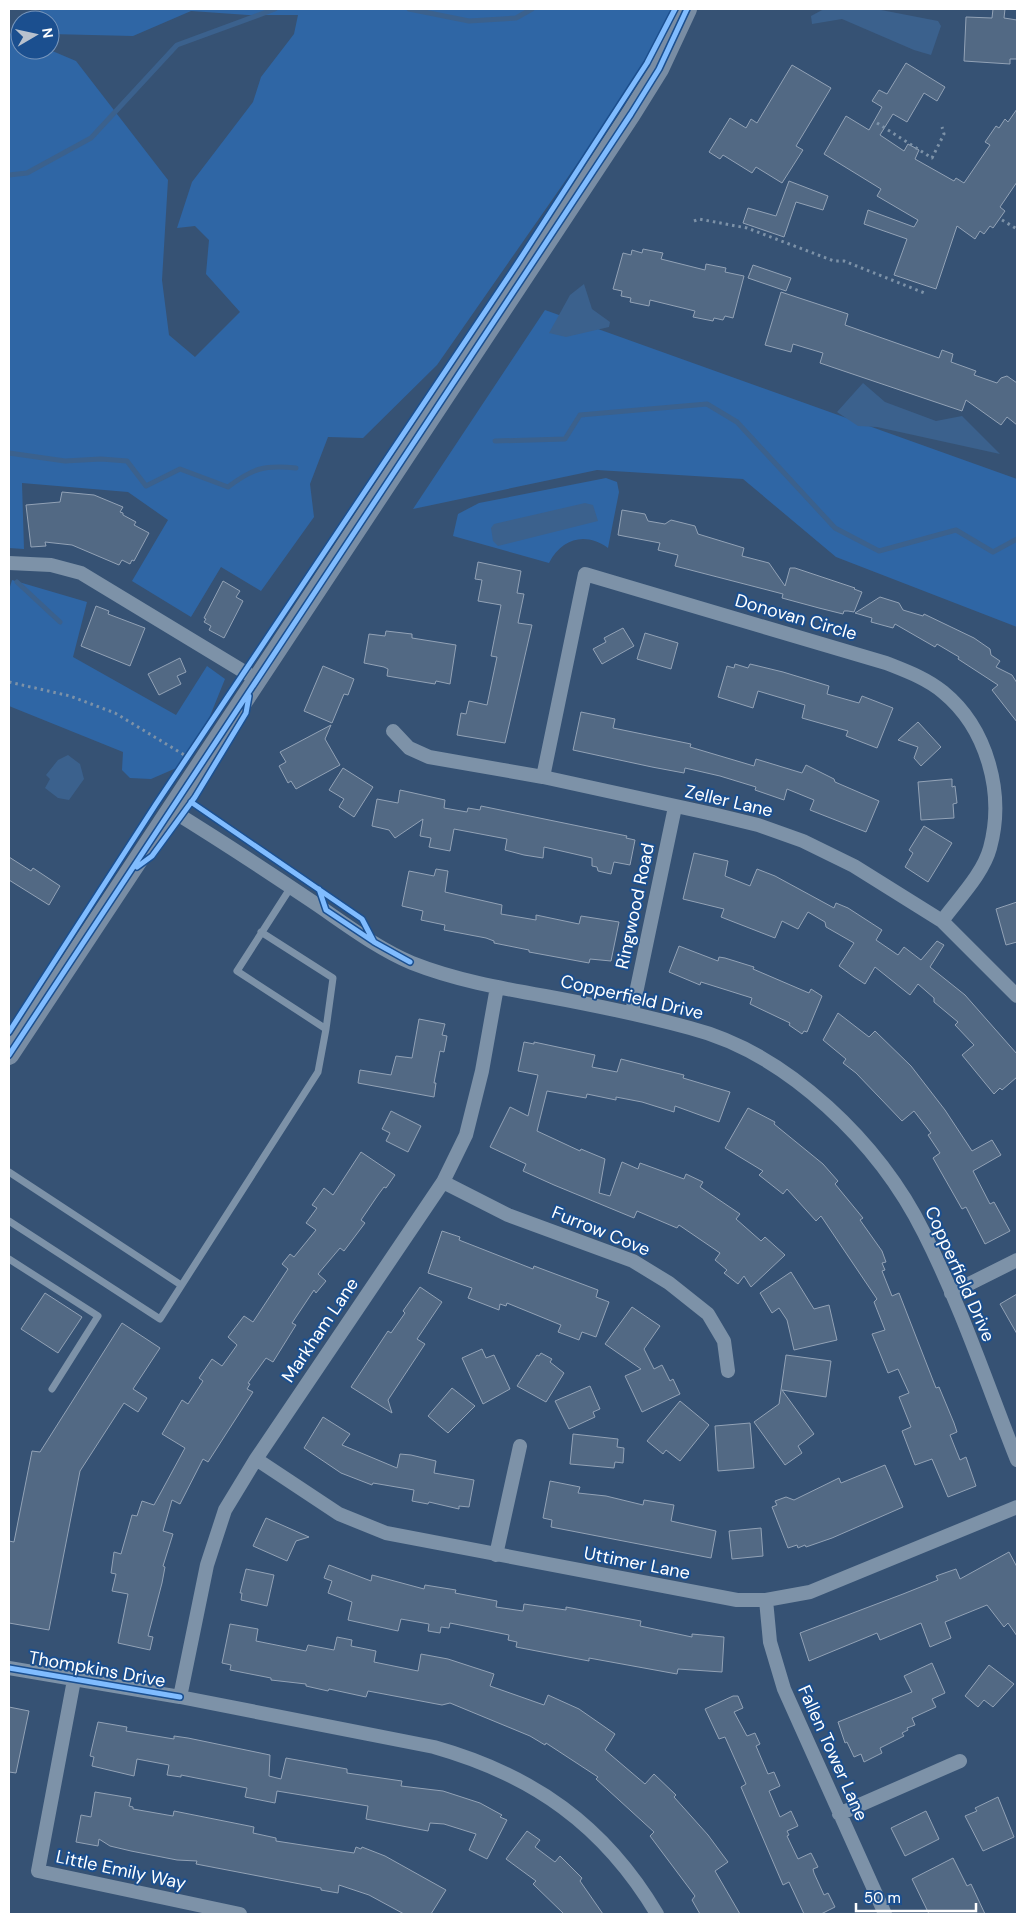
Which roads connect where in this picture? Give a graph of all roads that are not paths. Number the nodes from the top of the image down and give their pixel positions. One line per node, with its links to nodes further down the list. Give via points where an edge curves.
1 (687, 9): 3 (street, via 659,69 636,106)
2 (9, 563): 3 (street, via 52,565 81,573)
3 (256, 679): 7 (street)
4 (393, 731): 5 (street, Zeller Lane, via 409,748 429,757)
5 (543, 777): 6 (street, Zeller Lane); 9 (street, Donovan Circle, via 585,574 886,663 917,675 943,692 965,714 979,736 993,783 994,825 990,849)
6 (675, 807): 9 (street, Zeller Lane, via 758,825 803,841 854,866); 13 (street, Ringwood Road)
7 (172, 810): 8 (street, Copperfield Drive); 15 (street)
8 (291, 887): 10 (lane); 11 (street, Copperfield Drive, via 410,962 452,978)
9 (942, 921): 12 (street, Zeller Lane)
10 (261, 932): 14 (lane, via 333,978); 14 (lane, via 237,971)
11 (497, 987): 13 (street, Copperfield Drive); 17 (street, Markham Lane, via 482,1071 466,1135)
12 (1017, 996)
13 (632, 1012): 22 (street, Copperfield Drive, via 695,1029 727,1042 766,1060 806,1088 847,1125 884,1168 923,1230)
14 (326, 1029): 21 (lane, via 318,1072)
15 (9, 1055)
16 (9, 1172): 21 (lane)
17 (444, 1182): 23 (street, Furrow Cove, via 508,1215 633,1261 669,1283 708,1314 724,1341); 26 (street, Markham Lane)
18 (9, 1221): 21 (lane, via 160,1319)
19 (9, 1259): 24 (lane, via 98,1316)
20 (1017, 1260): 22 (street)
21 (181, 1285)
22 (951, 1293): 27 (street, Copperfield Drive)
23 (728, 1371)
24 (52, 1389)
25 (520, 1446): 29 (street)
26 (256, 1459): 29 (street, Uttimer Lane, via 339,1514 357,1522 386,1533); 33 (street, Markham Lane, via 225,1510 215,1536)
27 (1017, 1460)
28 (1017, 1506): 30 (street, Uttimer Lane, via 810,1592)
29 (496, 1555): 30 (street, Uttimer Lane, via 712,1596)
30 (766, 1600): 35 (street, Fallen Tower Lane, via 776,1666)
31 (9, 1668): 32 (street, Thompkins Drive)
32 (74, 1680): 33 (street, Thompkins Drive); 36 (street, Little Emily Way, via 38,1871)
33 (180, 1697): 37 (street, Thompkins Drive, via 475,1758 568,1810 620,1859)
34 (960, 1761): 35 (street)
35 (839, 1814): 38 (street, Fallen Tower Lane)
36 (240, 1914)
37 (657, 1914)
38 (885, 1914)

